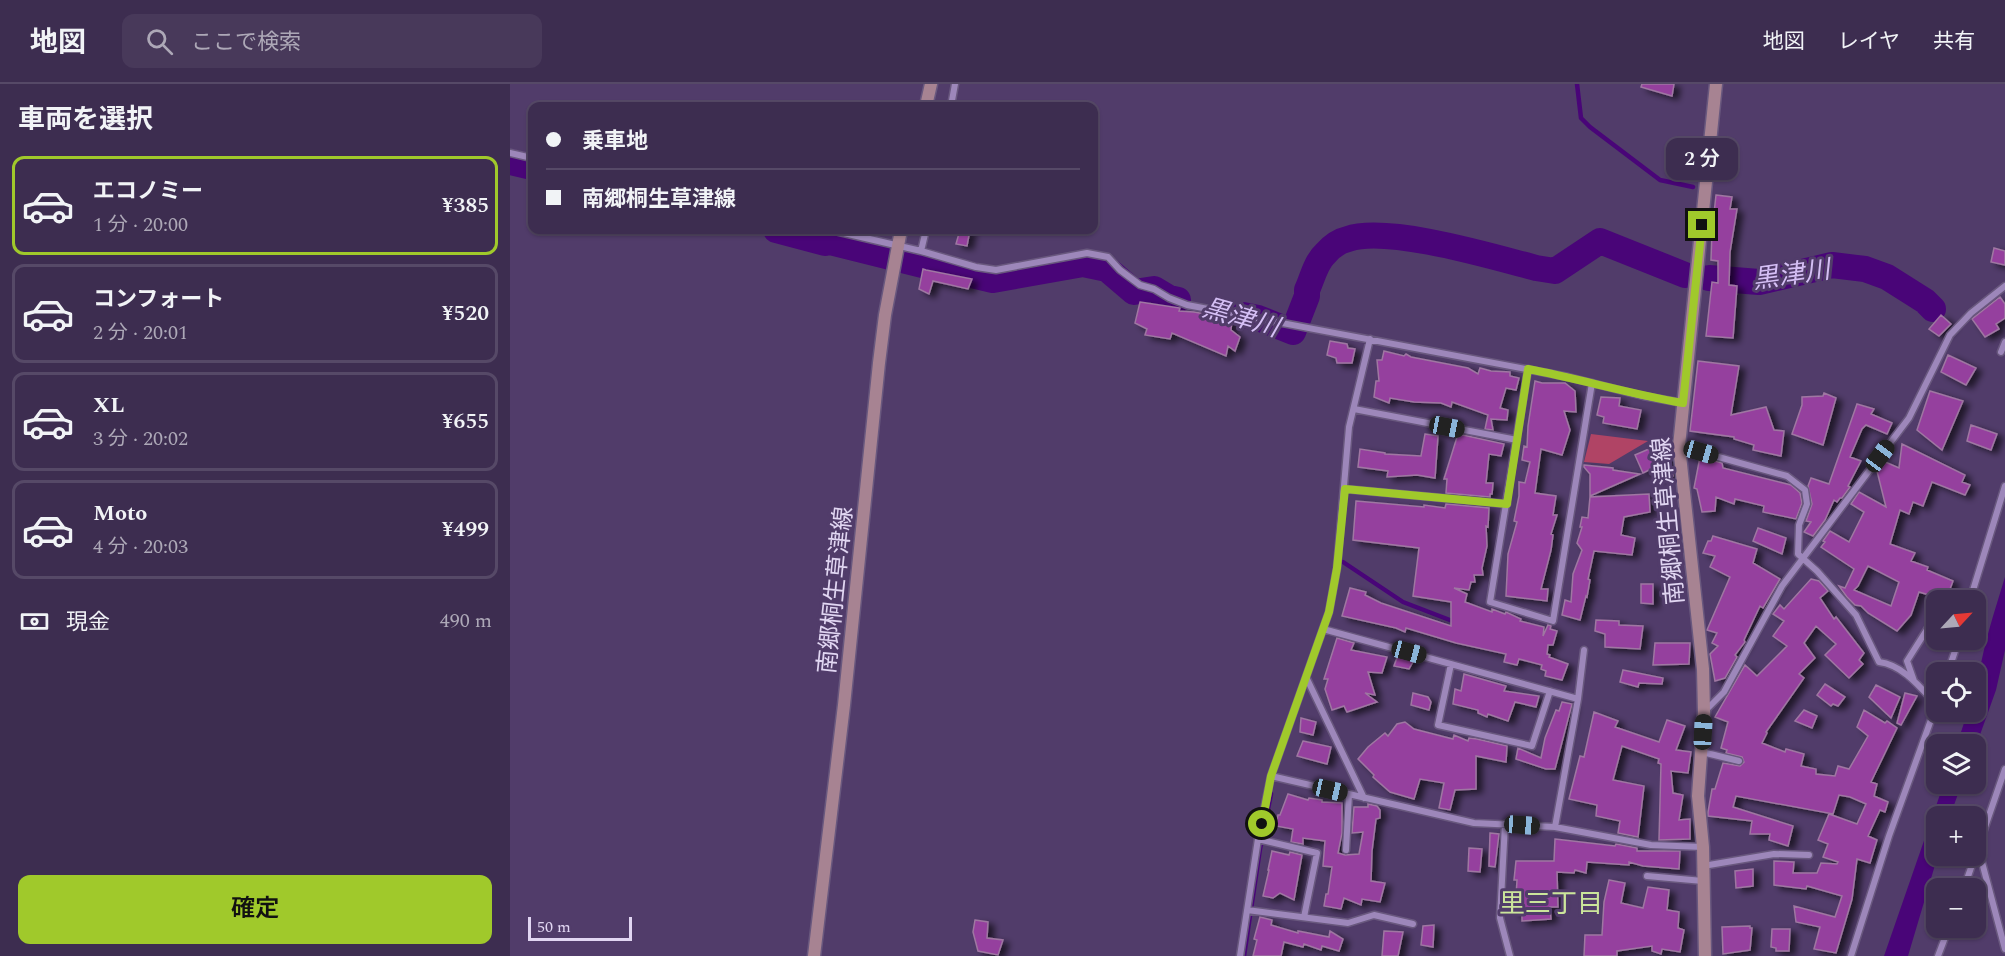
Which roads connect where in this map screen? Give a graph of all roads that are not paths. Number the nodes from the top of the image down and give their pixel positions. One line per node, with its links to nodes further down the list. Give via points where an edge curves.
1 (931, 84): 4 (main road)
2 (955, 84): 5 (street)
3 (1716, 84): 19 (main road, 南郷桐生草津線)
4 (927, 102)
5 (952, 102)
6 (510, 153): 7 (street)
7 (528, 157)
8 (848, 234): 11 (street)
9 (900, 234): 11 (main road, 南郷桐生草津線)
10 (925, 234): 12 (street)
11 (898, 246): 12 (street); 61 (main road, 南郷桐生草津線, via 879,363)
12 (921, 251): 14 (street, via 996,270 1087,253 1108,257 1140,285 1187,305)
13 (2005, 286): 26 (street, via 1950,335 1909,418)
14 (1370, 339): 17 (street); 20 (street)
15 (2005, 342): 16 (street)
16 (2001, 352)
17 (1528, 369): 18 (street); 21 (street)
18 (1592, 383): 19 (street); 25 (street, via 1553,621 1490,602)
19 (1683, 403): 22 (main road, 南郷桐生草津線)
20 (1354, 409): 21 (street); 24 (street)
21 (1517, 440): 25 (street)
22 (1679, 446): 26 (street, via 1787,476 1806,490 1798,554); 37 (main road, 南郷桐生草津線, via 1703,669)
23 (2005, 486): 27 (street)
24 (1345, 489): 25 (street); 28 (street, via 1337,568)
25 (1507, 504)
26 (1804, 558): 33 (street, via 1856,615 1879,662 1891,663); 37 (street, via 1782,586 1724,692)
27 (1973, 590)
28 (1323, 629): 31 (street); 32 (street)
29 (1926, 632): 33 (street, via 1907,661)
30 (1584, 650): 36 (street)
31 (1451, 664): 34 (street); 34 (street, via 1438,725 1532,746)
32 (1307, 678): 42 (street); 44 (street)
33 (1914, 681): 35 (street)
34 (1550, 691): 36 (street)
35 (1926, 694)
36 (1578, 699): 47 (street)
37 (1704, 712): 39 (main road, 南郷桐生草津線)
38 (1930, 722): 65 (street)
39 (1702, 752): 40 (street); 49 (main road, 南郷桐生草津線, via 1698,796)
40 (1739, 762)
41 (2005, 768): 46 (street)
42 (1271, 776): 43 (street); 48 (street)
43 (1349, 794): 44 (street); 50 (street)
44 (1364, 798): 45 (street, via 1474,823)
45 (1505, 824): 47 (street); 63 (street, via 1500,918)
46 (1986, 825)
47 (1555, 827): 49 (street, via 1651,845)
48 (1258, 839): 56 (street); 57 (street, via 1317,853)
49 (1703, 847): 52 (main road, 南郷桐生草津線)
50 (1346, 850)
51 (1809, 855): 52 (street, via 1774,854)
52 (1703, 866): 55 (main road, 南郷桐生草津線)
53 (1983, 866): 60 (street)
54 (1647, 876): 55 (street)
55 (1703, 881): 64 (main road, 南郷桐生草津線)
56 (1247, 910): 57 (street); 62 (street)
57 (1304, 917): 58 (street, via 1348,923 1374,915)
58 (1413, 924)
59 (1945, 938): 66 (street)
60 (2005, 949)
61 (814, 956)
62 (1240, 956)
63 (1510, 956)
64 (1705, 956)
65 (1851, 956)
66 (1938, 956)

